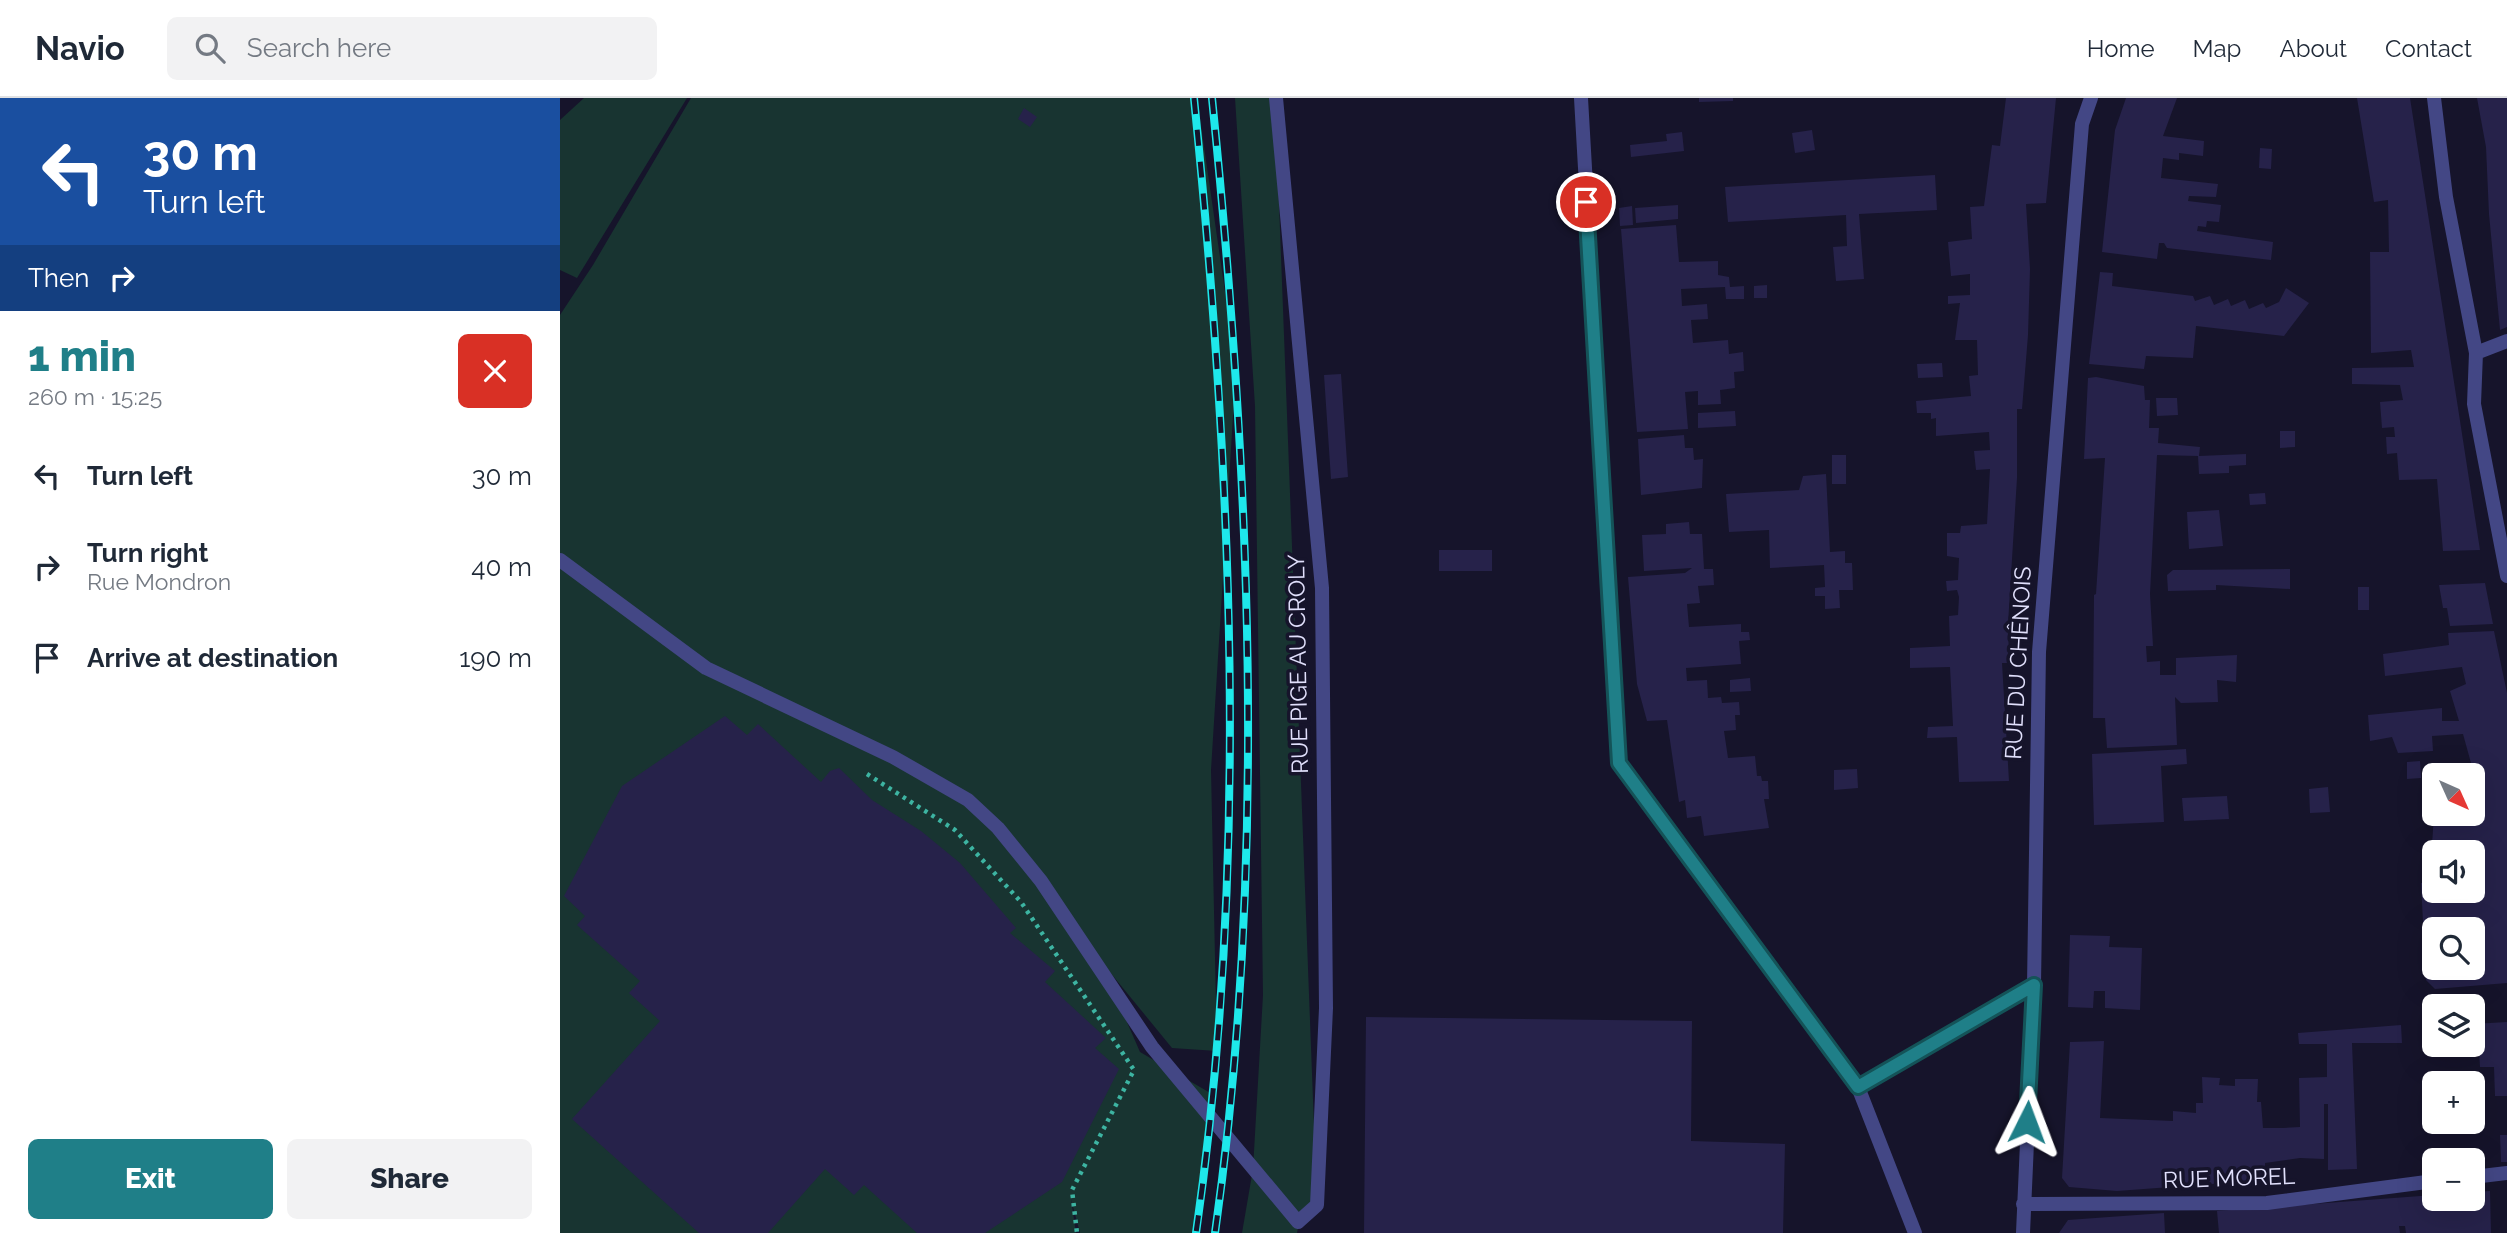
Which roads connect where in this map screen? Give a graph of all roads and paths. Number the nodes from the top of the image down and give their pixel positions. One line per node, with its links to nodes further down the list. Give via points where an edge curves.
1 (1276, 98): 7 (street, RUE PIGE AU CROLY, via 1322,588 1326,1008 1317,1205 1298,1222 1152,1047 1041,881 998,828 968,800 893,757 706,668)
2 (1581, 98): 11 (street, via 1619,763)
3 (2091, 98): 10 (street, RUE DU CHÊNOIS, via 2082,124 2039,652)
4 (2434, 98): 6 (street, via 2446,197)
5 (2507, 341): 6 (street)
6 (2476, 353): 8 (street, via 2474,404)
7 (560, 560)
8 (2507, 576)
9 (860, 770): 16 (path, via 955,830 1021,902 1134,1070 1072,1190)
10 (2034, 985): 11 (street); 15 (street, RUE DU CHÊNOIS)
11 (1858, 1087): 17 (street)
12 (2507, 1173): 13 (street)
13 (2485, 1176)
14 (2422, 1183): 15 (street, RUE MOREL, via 2267,1203)
15 (2024, 1204): 18 (street, RUE DU CHÊNOIS)
16 (1077, 1233)
17 (1915, 1233)
18 (2023, 1233)

